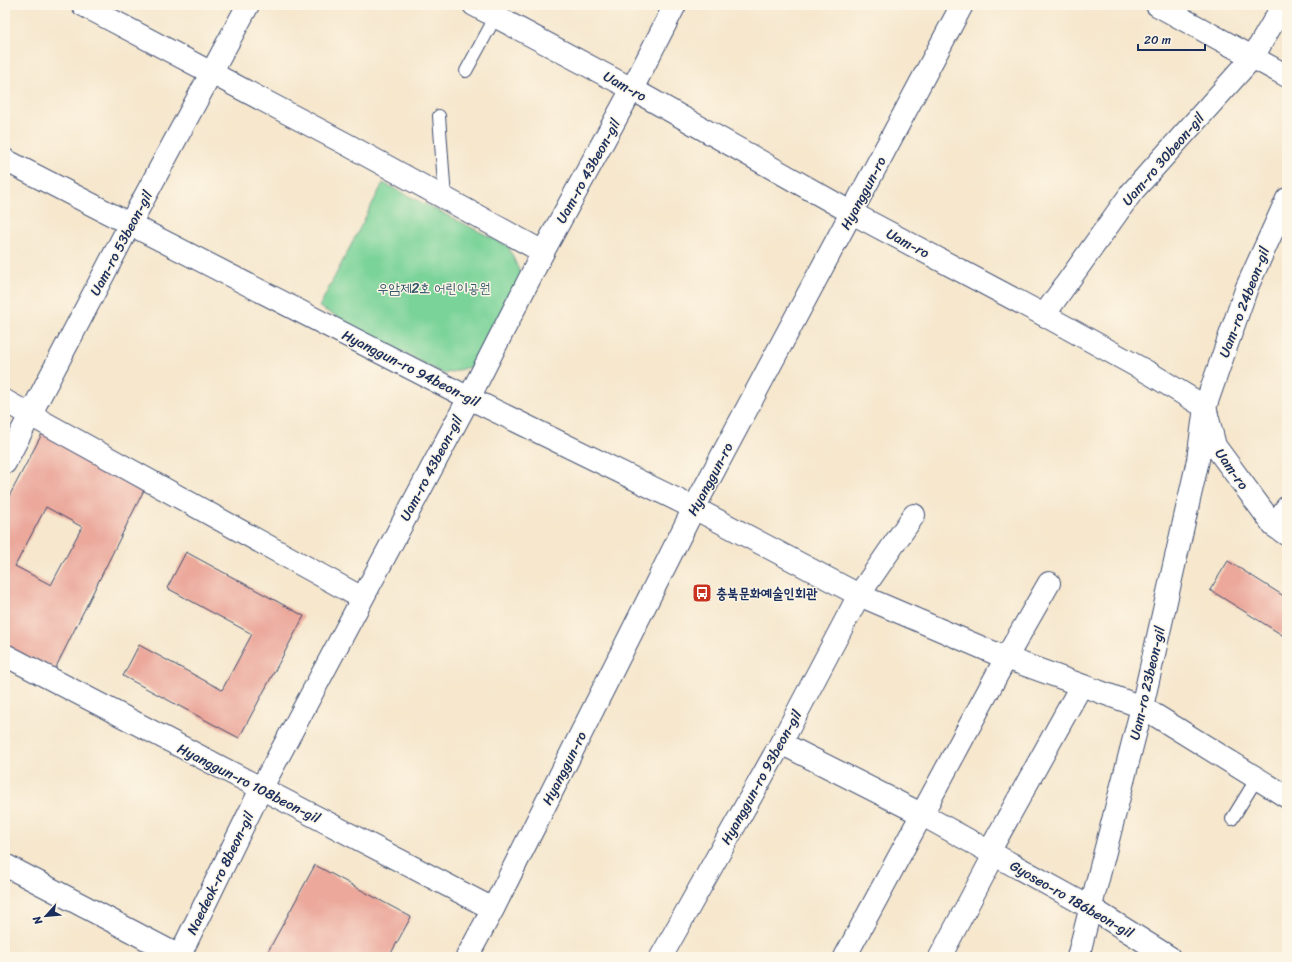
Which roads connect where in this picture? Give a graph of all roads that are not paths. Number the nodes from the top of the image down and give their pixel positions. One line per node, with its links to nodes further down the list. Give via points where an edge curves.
1 (83, 5): 11 (street)
2 (248, 5): 11 (street, Uam-ro 53beon-gil)
3 (474, 5): 8 (street, Uam-ro)
4 (675, 5): 13 (street, Uam-ro 43beon-gil)
5 (962, 5): 18 (street, Hyanggun-ro)
6 (1157, 5): 9 (street)
7 (1283, 5): 9 (street, Uam-ro 30beon-gil)
8 (496, 16): 10 (lane); 13 (street, Uam-ro)
9 (1253, 57): 12 (street); 21 (street, Uam-ro 30beon-gil, via 1132,192)
10 (466, 71)
11 (212, 72): 16 (street); 19 (street, Uam-ro 53beon-gil)
12 (1287, 76)
13 (632, 90): 18 (street, Uam-ro); 20 (street, Uam-ro 43beon-gil)
14 (439, 116): 16 (lane)
15 (5, 160): 19 (street, Hyanggun-ro 94beon-gil)
16 (445, 198): 20 (street)
17 (1287, 199): 24 (street, Uam-ro 24beon-gil, via 1247,287)
18 (852, 213): 21 (street, Uam-ro); 28 (street, Hyanggun-ro)
19 (130, 224): 22 (street, Hyanggun-ro 94beon-gil); 25 (street, Uam-ro 53beon-gil)
20 (544, 252): 22 (street, Uam-ro 43beon-gil)
21 (1044, 315): 24 (street, Uam-ro)
22 (469, 398): 28 (street, Hyanggun-ro 94beon-gil); 33 (street, Uam-ro 43beon-gil)
23 (5, 401): 25 (street)
24 (1205, 407): 30 (street, Uam-ro, via 1215,446); 37 (street, Uam-ro 23beon-gil, via 1198,460)
25 (30, 414): 26 (street, Uam-ro 53beon-gil); 33 (street)
26 (5, 463)
27 (1287, 507): 30 (street)
28 (694, 508): 32 (street); 47 (street, Hyanggun-ro)
29 (914, 515): 32 (street, Hyanggun-ro 93beon-gil)
30 (1280, 531)
31 (1049, 583): 35 (street)
32 (859, 595): 35 (street); 38 (street, Hyanggun-ro 93beon-gil)
33 (362, 598): 40 (street, Uam-ro 43beon-gil)
34 (5, 655): 40 (street, Hyanggun-ro 108beon-gil)
35 (1006, 658): 36 (street); 42 (street)
36 (1081, 686): 37 (street); 44 (street)
37 (1142, 707): 39 (street); 46 (street, Uam-ro 23beon-gil)
38 (781, 742): 42 (street, Gyoseo-ro 186beon-gil); 50 (street, Hyanggun-ro 93beon-gil)
39 (1257, 778): 41 (street); 43 (lane)
40 (261, 789): 47 (street, Hyanggun-ro 108beon-gil); 48 (street, Naedeok-ro 8beon-gil)
41 (1287, 797)
42 (921, 814): 44 (street, Gyoseo-ro 186beon-gil); 51 (street)
43 (1232, 819)
44 (992, 854): 46 (street, Gyoseo-ro 186beon-gil); 52 (street, Gyoseo-ro 186beon-gil)
45 (5, 865): 48 (street)
46 (1091, 908): 53 (street, Uam-ro 23beon-gil); 54 (street, Gyoseo-ro 186beon-gil)
47 (493, 909): 49 (street, Hyanggun-ro)
48 (179, 956)
49 (466, 957)
50 (661, 957)
51 (845, 957)
52 (940, 957)
53 (1078, 957)
54 (1169, 957)

